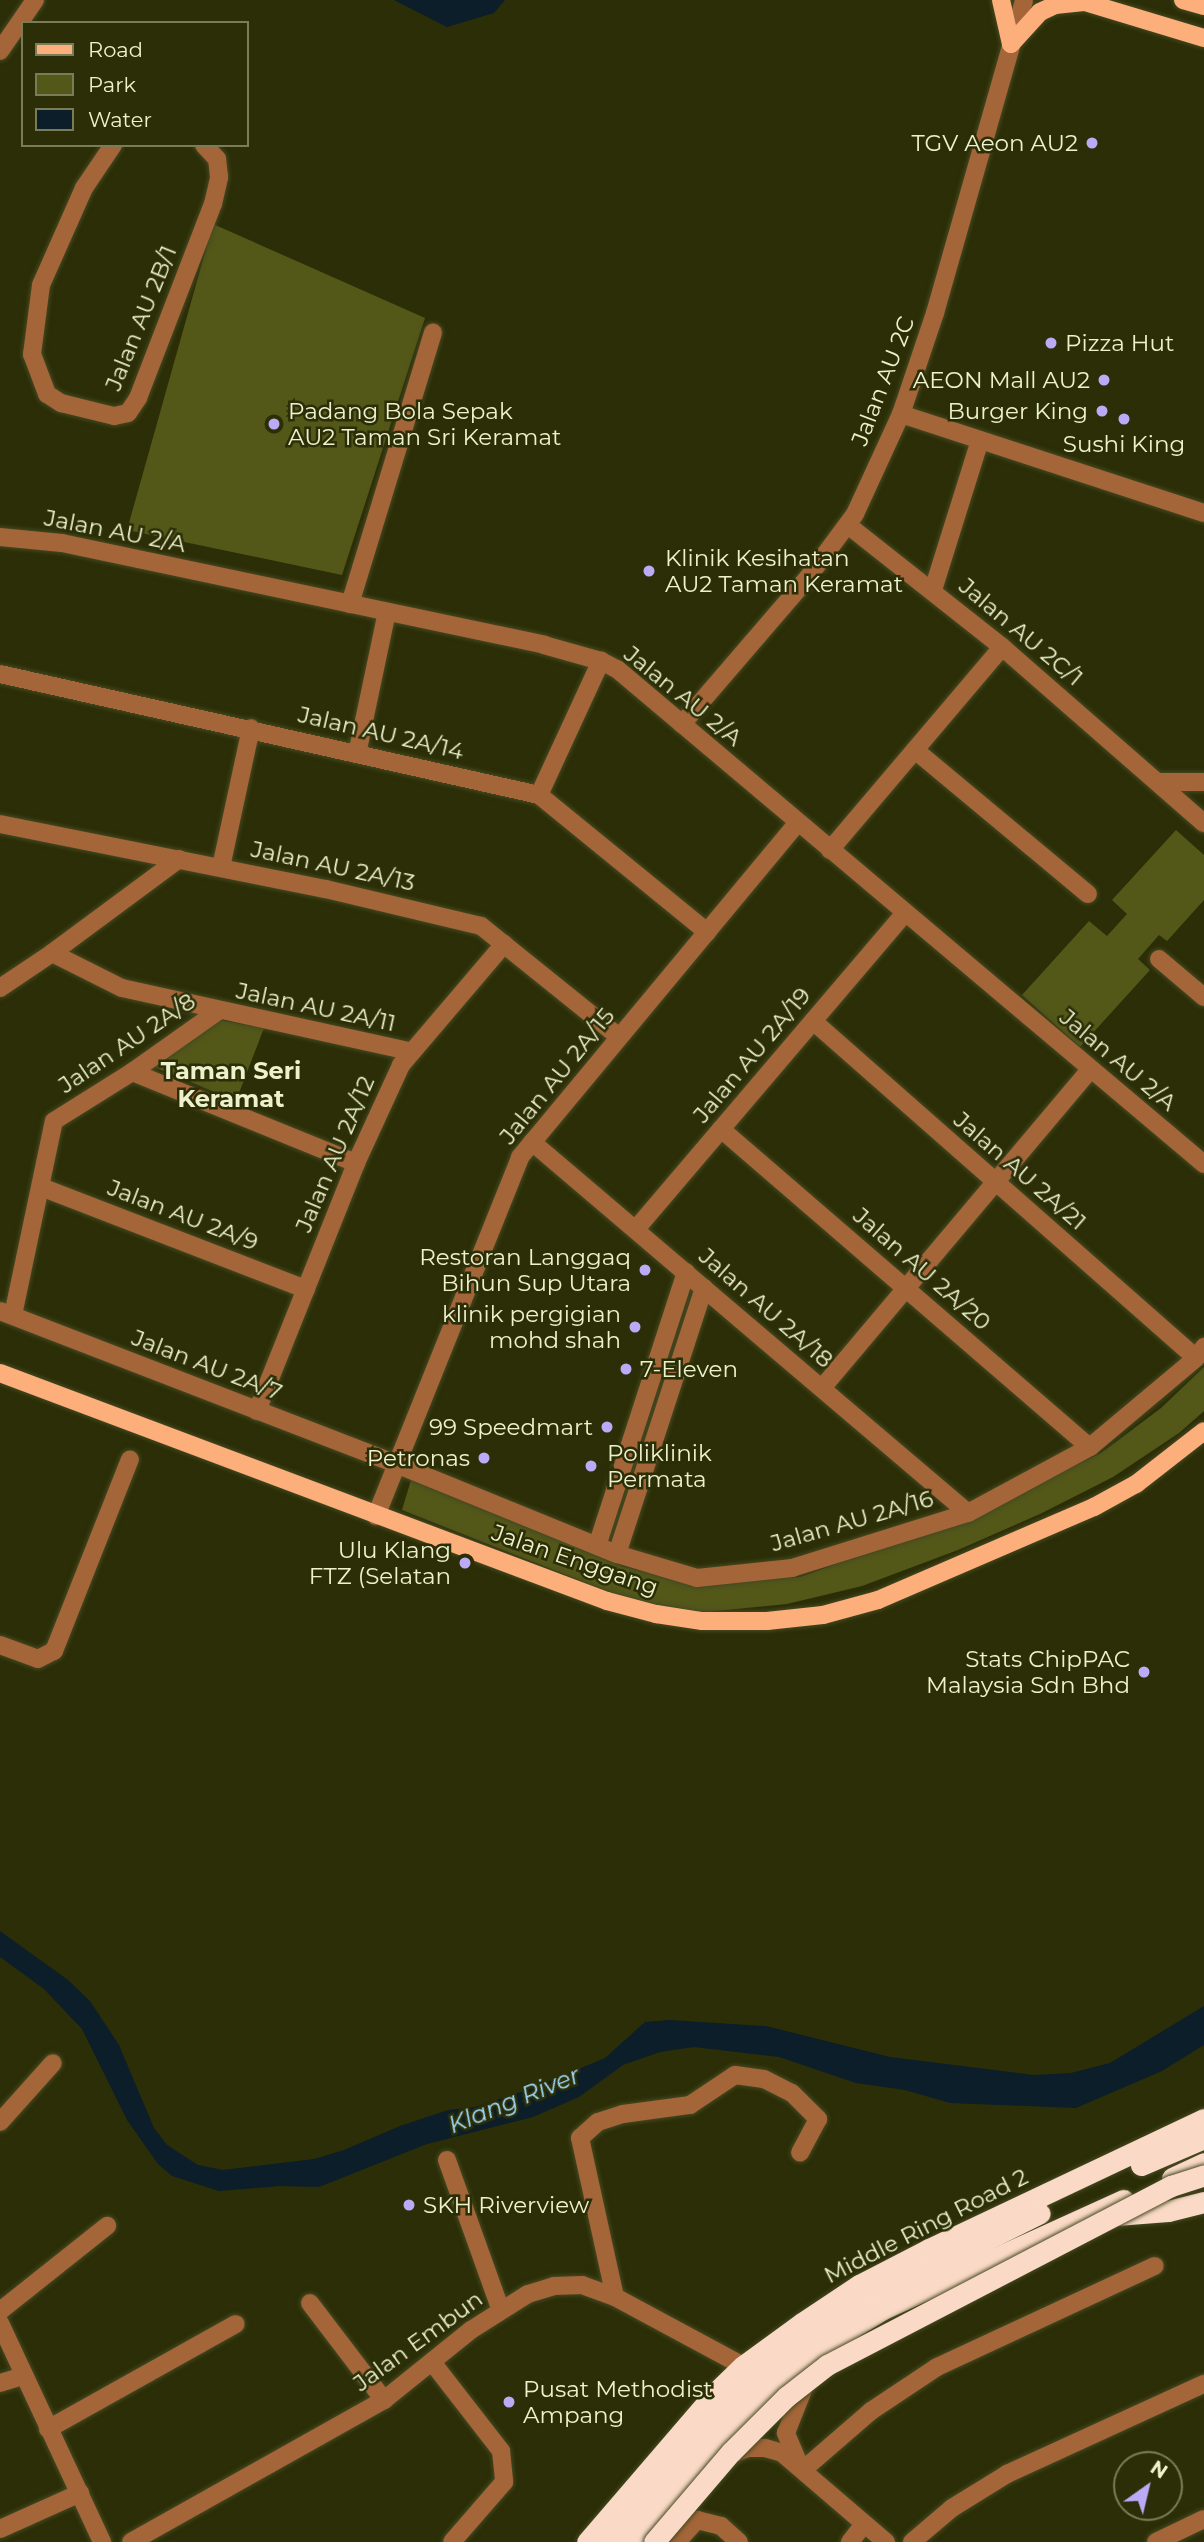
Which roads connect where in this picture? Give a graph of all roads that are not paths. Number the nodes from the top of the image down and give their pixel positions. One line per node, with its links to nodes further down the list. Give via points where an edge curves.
1 (35, 0): 7 (street)
2 (1001, 0): 10 (main road)
3 (1024, 0): 10 (street, Jalan AU 2C)
4 (1183, 0): 6 (main road)
5 (1081, 1): 9 (main road); 10 (main road, via 1040,12)
6 (1204, 6)
7 (24, 21)
8 (21, 25): 11 (street)
9 (1204, 38)
10 (1011, 44): 15 (street, Jalan AU 2C, via 935,313)
11 (0, 51)
12 (112, 147): 13 (street, Jalan AU 2B/1, via 84,188 41,285 32,354 47,394 61,403 114,416 128,413 138,398 212,204 218,159)
13 (206, 147)
14 (433, 332): 21 (street)
15 (901, 414): 16 (street); 18 (street, Jalan AU 2C)
16 (980, 440): 17 (street); 20 (street)
17 (1204, 513)
18 (849, 526): 20 (street, Jalan AU 2C/1); 26 (street, Jalan AU 2C)
19 (0, 537): 21 (street, Jalan AU 2/A, via 62,543)
20 (933, 590): 23 (street, Jalan AU 2C/1)
21 (351, 604): 22 (street, Jalan AU 2/A)
22 (387, 612): 24 (street, Jalan AU 2/A); 29 (street)
23 (1002, 647): 28 (street); 30 (street, Jalan AU 2C/1)
24 (601, 661): 26 (street, Jalan AU 2/A); 32 (street)
25 (0, 674): 27 (street, Jalan AU 2A/14)
26 (682, 724): 34 (street, Jalan AU 2/A)
27 (251, 728): 29 (street, Jalan AU 2A/14); 38 (street)
28 (915, 750): 36 (street); 39 (street)
29 (357, 754): 32 (street, Jalan AU 2A/14)
30 (1157, 782): 31 (street); 33 (street, Jalan AU 2C/1)
31 (1204, 782)
32 (539, 794): 41 (street, Jalan AU 2A/14)
33 (1200, 813)
34 (797, 823): 36 (street, Jalan AU 2/A); 41 (street, Jalan AU 2A/15)
35 (0, 824): 37 (street, Jalan AU 2A/13)
36 (830, 850): 40 (street, Jalan AU 2/A)
37 (179, 859): 38 (street, Jalan AU 2A/13); 43 (street)
38 (221, 867): 42 (street, Jalan AU 2A/13, via 445,916 481,926)
39 (1088, 894)
40 (905, 913): 48 (street, Jalan AU 2A/19); 51 (street, Jalan AU 2/A)
41 (707, 932): 49 (street, Jalan AU 2A/15)
42 (504, 944): 49 (street, Jalan AU 2A/13); 50 (street, Jalan AU 2A/12)
43 (52, 953): 45 (street); 47 (street, Jalan AU 2A/11, via 122,988)
44 (1159, 960): 46 (street)
45 (0, 988)
46 (1204, 997)
47 (218, 1011): 50 (street, Jalan AU 2A/11); 52 (street, Jalan AU 2A/8)
48 (813, 1021): 53 (street, Jalan AU 2A/19); 57 (street, Jalan AU 2A/21)
49 (619, 1037): 54 (street, Jalan AU 2A/15)
50 (412, 1052): 55 (street, Jalan AU 2A/12, via 390,1086)
51 (1091, 1069): 56 (street, Jalan AU 2/A); 57 (street)
52 (132, 1072): 55 (street); 58 (street, Jalan AU 2A/8, via 54,1121)
53 (721, 1129): 59 (street, Jalan AU 2A/19); 63 (street, Jalan AU 2A/20)
54 (532, 1142): 59 (street, Jalan AU 2A/18); 72 (street, Jalan AU 2A/15, via 506,1189)
55 (356, 1163): 62 (street, Jalan AU 2A/12)
56 (1204, 1164)
57 (996, 1182): 63 (street); 65 (street, Jalan AU 2A/21)
58 (41, 1187): 62 (street, Jalan AU 2A/9); 64 (street, Jalan AU 2A/8)
59 (636, 1229): 60 (street, Jalan AU 2A/18)
60 (686, 1272): 61 (street, Jalan AU 2A/18); 75 (street)
61 (705, 1288): 67 (street, Jalan AU 2A/18); 76 (street)
62 (306, 1289): 68 (street, Jalan AU 2A/12)
63 (908, 1289): 67 (street); 70 (street, Jalan AU 2A/20)
64 (6, 1313): 68 (street, Jalan AU 2A/7)
65 (1200, 1353): 70 (street, Jalan AU 2A/16)
66 (0, 1373): 74 (main road, Jalan Enggang)
67 (822, 1388): 73 (street, Jalan AU 2A/18)
68 (257, 1411): 72 (street, Jalan AU 2A/7)
69 (1204, 1431): 74 (main road, Jalan Enggang, via 1136,1484 1094,1507 934,1578 823,1615 767,1621 702,1621 607,1601)
70 (1090, 1447): 73 (street, Jalan AU 2A/16)
71 (130, 1458): 77 (street, via 54,1651 38,1659)
72 (396, 1464): 74 (street, Jalan AU 2A/15); 75 (street, Jalan AU 2A/16)
73 (968, 1513): 76 (street, Jalan AU 2A/16, via 792,1568 698,1578)
74 (376, 1516)
75 (597, 1546): 76 (street, Jalan AU 2A/16)
76 (617, 1554)
77 (0, 1645)
78 (54, 2063): 80 (street)
79 (1204, 2119): 98 (highway, Middle Ring Road 2, via 859,2285)
80 (0, 2122)
81 (1204, 2138): 114 (highway, via 942,2261 802,2340 663,2473)
82 (800, 2153): 90 (street, via 818,2119 792,2092 764,2079 735,2075 690,2105 598,2122 580,2137)
83 (447, 2160): 93 (street)
84 (1204, 2163): 87 (highway)
85 (1204, 2175): 116 (highway, bridge, via 1159,2192 827,2365 776,2406)
86 (1204, 2202): 87 (highway, via 1168,2211)
87 (1087, 2217): 96 (highway, via 883,2309)
88 (107, 2226): 92 (street)
89 (1155, 2266): 105 (street, via 936,2367 871,2411)
90 (615, 2297): 93 (street, Jalan Embun, via 582,2285 554,2286 528,2294); 98 (street, Jalan Embun)
91 (310, 2303): 102 (street)
92 (0, 2311)
93 (501, 2311): 97 (street, Jalan Embun)
94 (0, 2323): 99 (street)
95 (236, 2323): 103 (street)
96 (829, 2342): 104 (highway, via 778,2384); 105 (street, via 797,2400 786,2433 794,2457)
97 (432, 2362): 102 (street, Jalan Embun); 112 (street, via 501,2451 504,2483)
98 (743, 2366): 113 (highway, Middle Ring Road 2)
99 (23, 2376): 100 (street); 103 (street)
100 (0, 2383)
101 (1204, 2384): 121 (street, via 1007,2474 952,2508)
102 (384, 2400): 111 (street, Jalan Embun)
103 (48, 2429): 106 (street)
104 (693, 2467): 105 (street, via 748,2448 765,2448 782,2453); 115 (highway)
105 (804, 2469): 108 (street)
106 (80, 2493): 109 (street); 110 (street)
107 (1204, 2519): 122 (street)
108 (864, 2524): 119 (street); 120 (street)
109 (0, 2529)
110 (102, 2542)
111 (131, 2542)
112 (452, 2542)
113 (587, 2542)
114 (607, 2542)
115 (629, 2542)
116 (654, 2542)
117 (677, 2542): 118 (street, via 697,2520 721,2526)
118 (739, 2542)
119 (850, 2542)
120 (887, 2542)
121 (912, 2542)
122 (1156, 2542)

